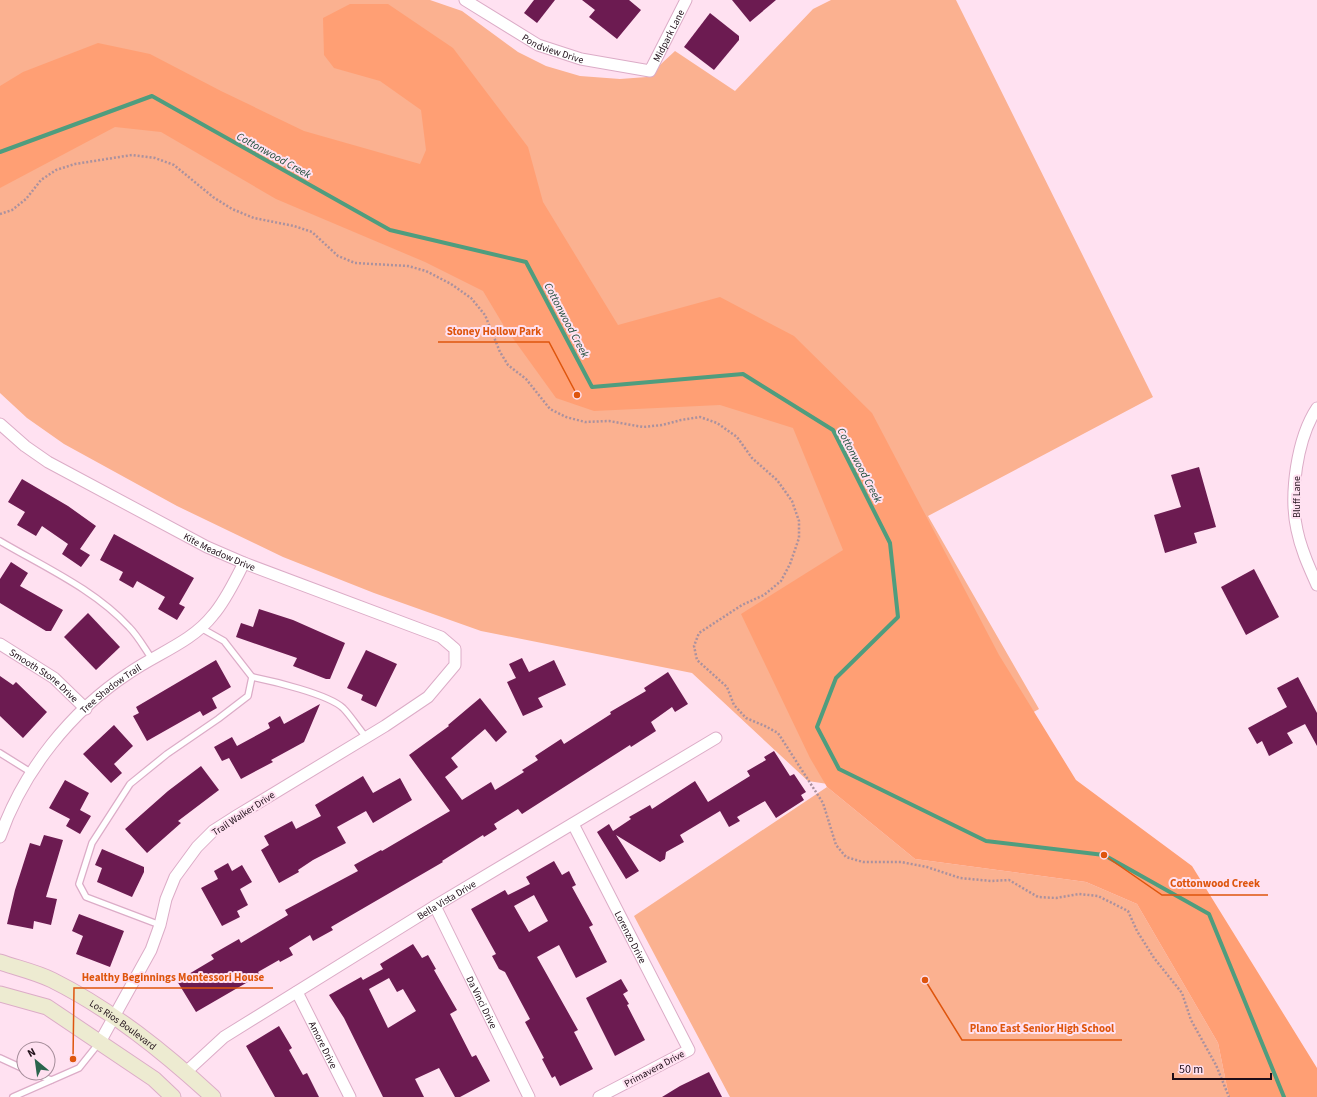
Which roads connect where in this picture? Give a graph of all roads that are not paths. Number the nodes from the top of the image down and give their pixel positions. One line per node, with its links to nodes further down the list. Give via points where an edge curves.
1 (465, 0): 3 (street, Pondview Drive, via 538,45 581,59)
2 (686, 0): 3 (street, Midpark Lane)
3 (650, 71)
4 (1317, 408): 8 (street, Bluff Lane, via 1302,441 1294,503 1296,529)
5 (0, 424): 7 (street, Kite Meadow Drive, via 48,462 207,547)
6 (0, 542): 12 (lane, via 77,585 108,608 130,627)
7 (244, 563): 9 (street, Tree Shadow Trail, via 222,604); 11 (street, Kite Meadow Drive, via 441,637)
8 (1317, 585)
9 (200, 628): 12 (street, Tree Shadow Trail); 13 (lane, via 224,641)
10 (0, 644): 14 (street, Smooth Stone Drive, via 54,678)
11 (455, 649): 15 (street, Trail Walker Drive, via 455,665 428,697)
12 (152, 659): 14 (street, Tree Shadow Trail, via 128,673)
13 (252, 676): 15 (lane, via 274,681 343,708); 22 (lane, via 248,696 130,784 92,843 79,884 86,897)
14 (86, 708): 18 (street, Tree Shadow Trail, via 61,732)
15 (366, 737): 22 (street, Trail Walker Drive, via 213,831 197,847 175,877 166,899)
16 (716, 738): 19 (street, Bella Vista Drive)
17 (0, 753): 18 (lane)
18 (32, 773): 20 (street, Tree Shadow Trail)
19 (573, 824): 21 (street, Bella Vista Drive); 28 (street, Lorenzo Drive)
20 (0, 837)
21 (435, 906): 24 (street, Bella Vista Drive); 38 (street, Da Vinci Drive)
22 (160, 925): 26 (street, Trail Walker Drive, via 151,950)
23 (0, 962): 26 (main road, Los Rios Boulevard, via 51,980)
24 (297, 992): 31 (street, Bella Vista Drive, via 224,1037); 37 (street, Amore Drive)
25 (0, 994): 27 (main road, via 47,1007)
26 (115, 1016): 27 (street, Trail Walker Drive); 31 (main road, Los Rios Boulevard)
27 (100, 1042): 32 (lane, via 79,1068); 35 (main road, via 154,1079)
28 (689, 1050): 39 (street, Primavera Drive)
29 (0, 1058): 30 (lane)
30 (16, 1065)
31 (186, 1072): 36 (main road, Los Rios Boulevard)
32 (56, 1078)
33 (49, 1081): 34 (lane)
34 (13, 1097)
35 (173, 1097)
36 (213, 1097)
37 (350, 1097)
38 (529, 1097)
39 (599, 1097)

